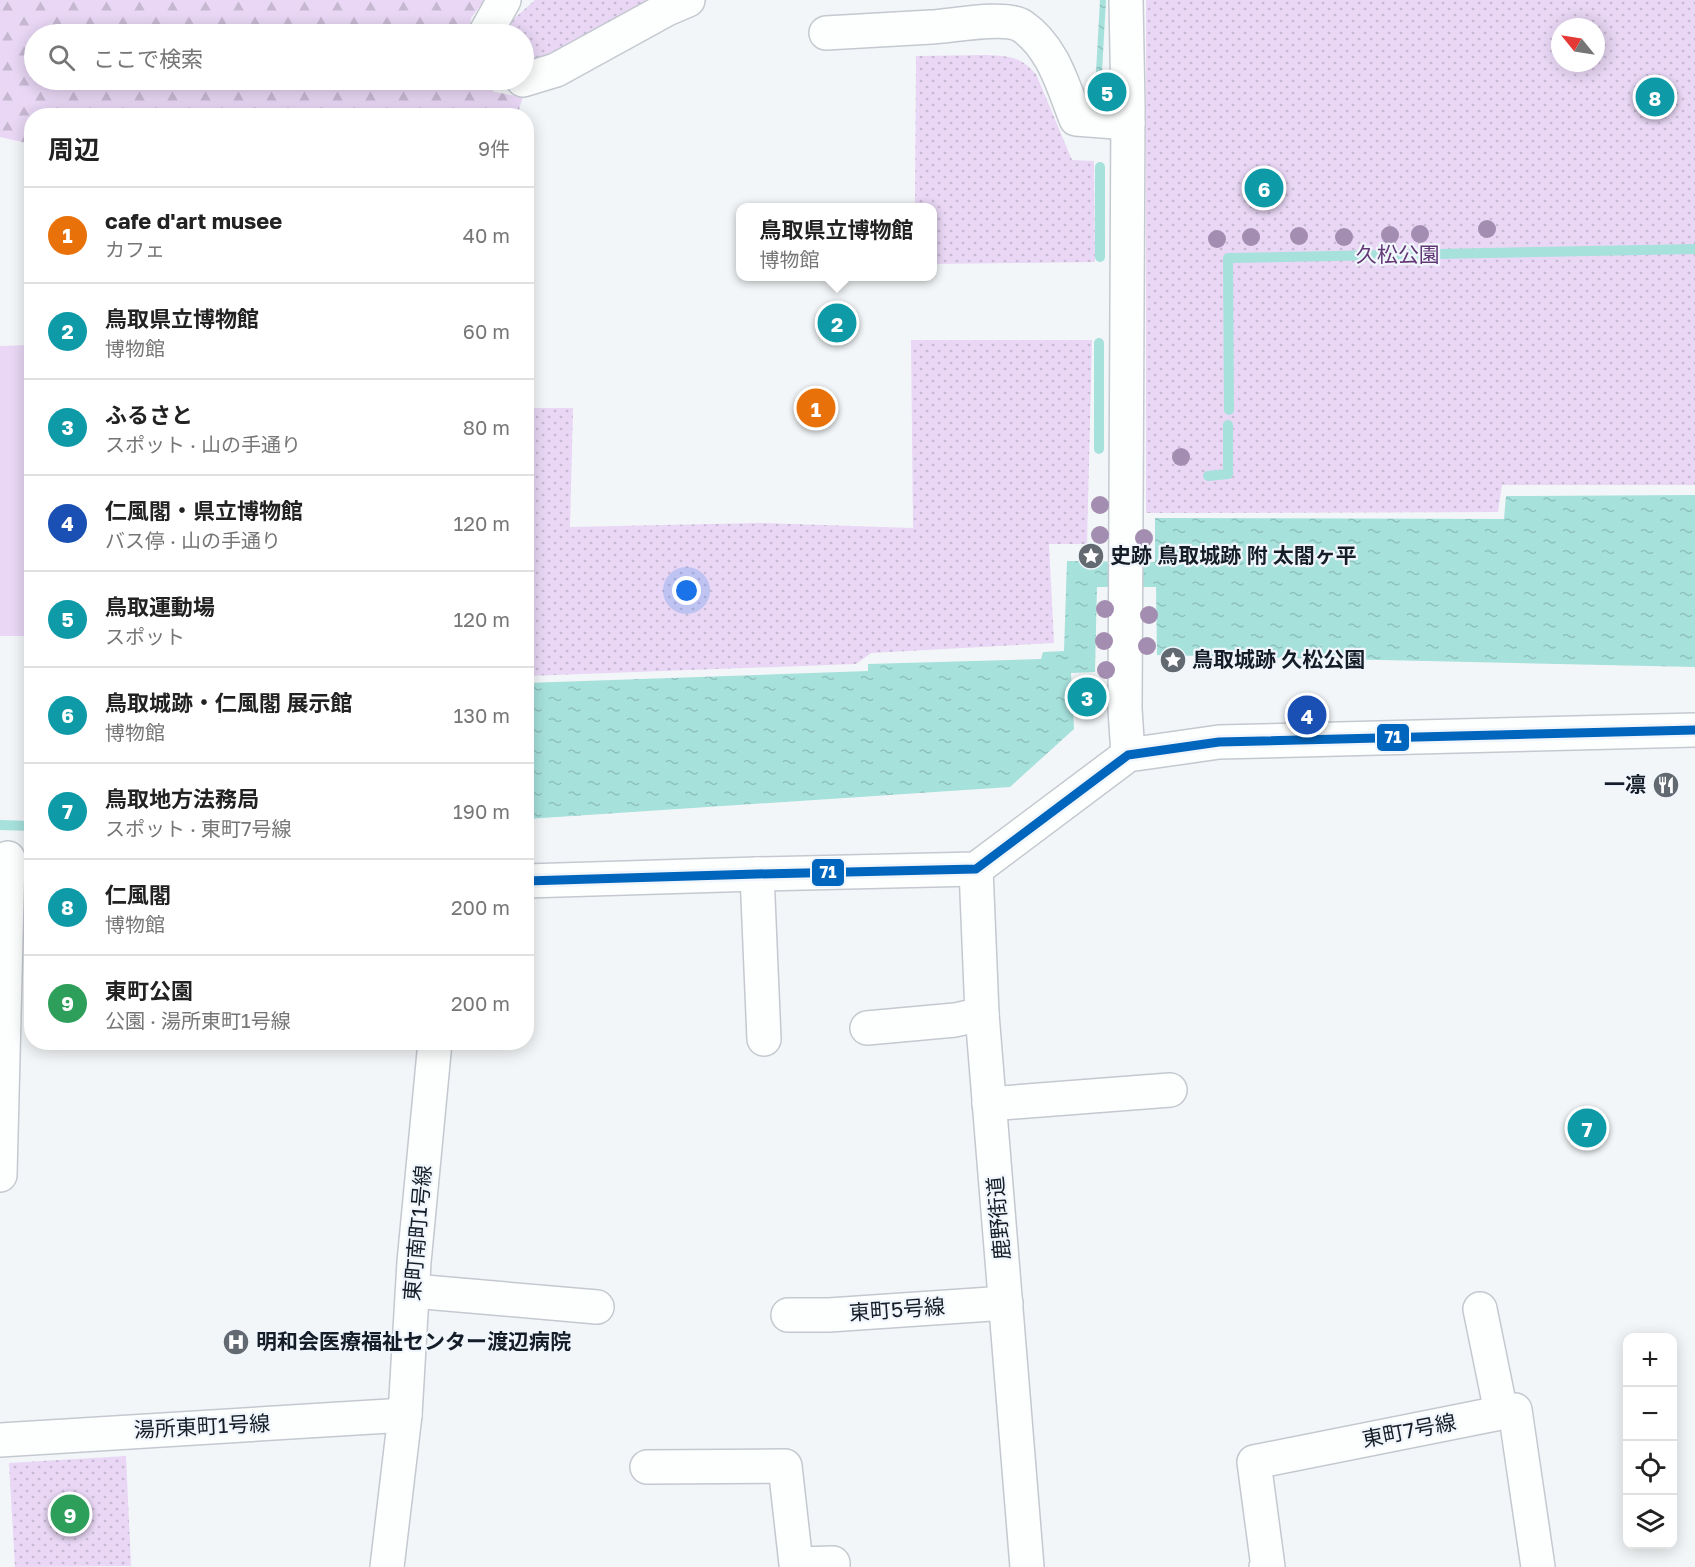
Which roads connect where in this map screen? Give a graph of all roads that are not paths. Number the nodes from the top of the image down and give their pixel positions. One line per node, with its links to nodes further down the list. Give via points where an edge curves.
1 (504, 0): 4 (street)
2 (688, 0): 6 (street, via 556,70)
3 (1126, 0): 7 (street)
4 (490, 24)
5 (826, 33): 7 (street, via 981,22 1019,24 1041,43 1055,65 1076,119)
6 (534, 77)
7 (1128, 123): 9 (street, via 1124,593)
8 (1695, 730): 9 (street, via 1219,742)
9 (1128, 755): 11 (street)
10 (13, 858): 20 (street)
11 (976, 869): 12 (street); 14 (street, 鹿野街道)
12 (757, 874): 13 (street); 16 (street)
13 (534, 881)
14 (982, 1014): 15 (street); 19 (street, 鹿野街道)
15 (867, 1028)
16 (764, 1039)
17 (434, 1050): 21 (street, 東町南町1号線)
18 (1170, 1090): 19 (street)
19 (990, 1104): 22 (street, 鹿野街道)
20 (0, 1175)
21 (413, 1291): 23 (street); 27 (street, 東町南町1号線)
22 (1006, 1303): 25 (street, 東町5号線); 32 (street, 鹿野街道)
23 (597, 1307)
24 (1480, 1309): 26 (street)
25 (788, 1315)
26 (1501, 1412): 33 (street, 東町7号線, via 1254,1462); 34 (street, via 1515,1410)
27 (405, 1415): 28 (street, 湯所東町1号線); 30 (street, 東町南町1号線)
28 (0, 1440)
29 (647, 1467): 31 (street, via 785,1466 796,1564 833,1563)
30 (387, 1567)
31 (833, 1567)
32 (1027, 1567)
33 (1266, 1567)
34 (1538, 1567)

